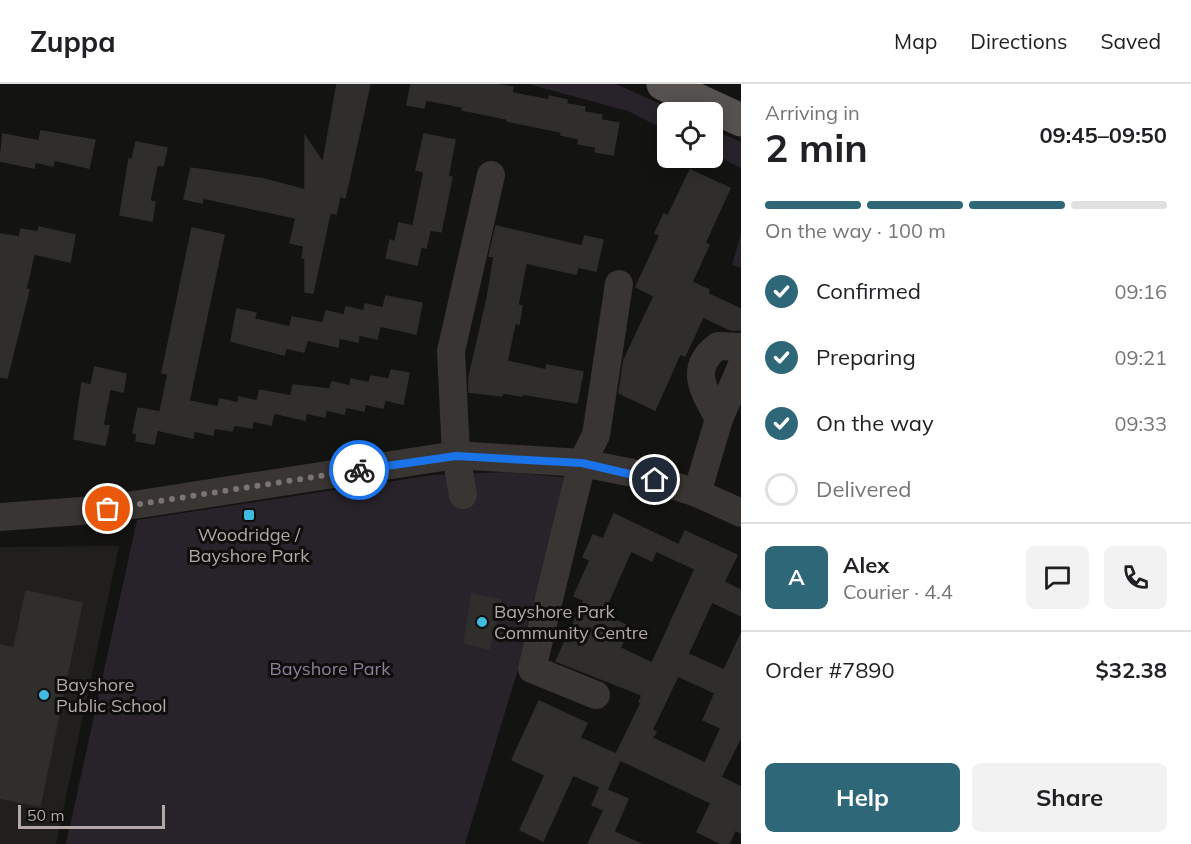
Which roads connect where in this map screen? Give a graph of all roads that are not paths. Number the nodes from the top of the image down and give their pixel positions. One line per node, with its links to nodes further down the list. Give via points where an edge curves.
1 (663, 84): 2 (main road)
2 (741, 120)
3 (491, 175): 8 (street, via 451,351)
4 (619, 284): 9 (street, via 596,435)
5 (741, 347): 7 (street, via 718,346 700,369 702,386)
6 (741, 367): 7 (street)
7 (719, 419): 10 (street)
8 (456, 456): 9 (street); 11 (street); 13 (street, via 108,509)
9 (582, 463): 10 (street, via 633,473); 14 (street, via 532,669)
10 (697, 493): 12 (street)
11 (463, 495)
12 (741, 513)
13 (0, 517)
14 (596, 695)

